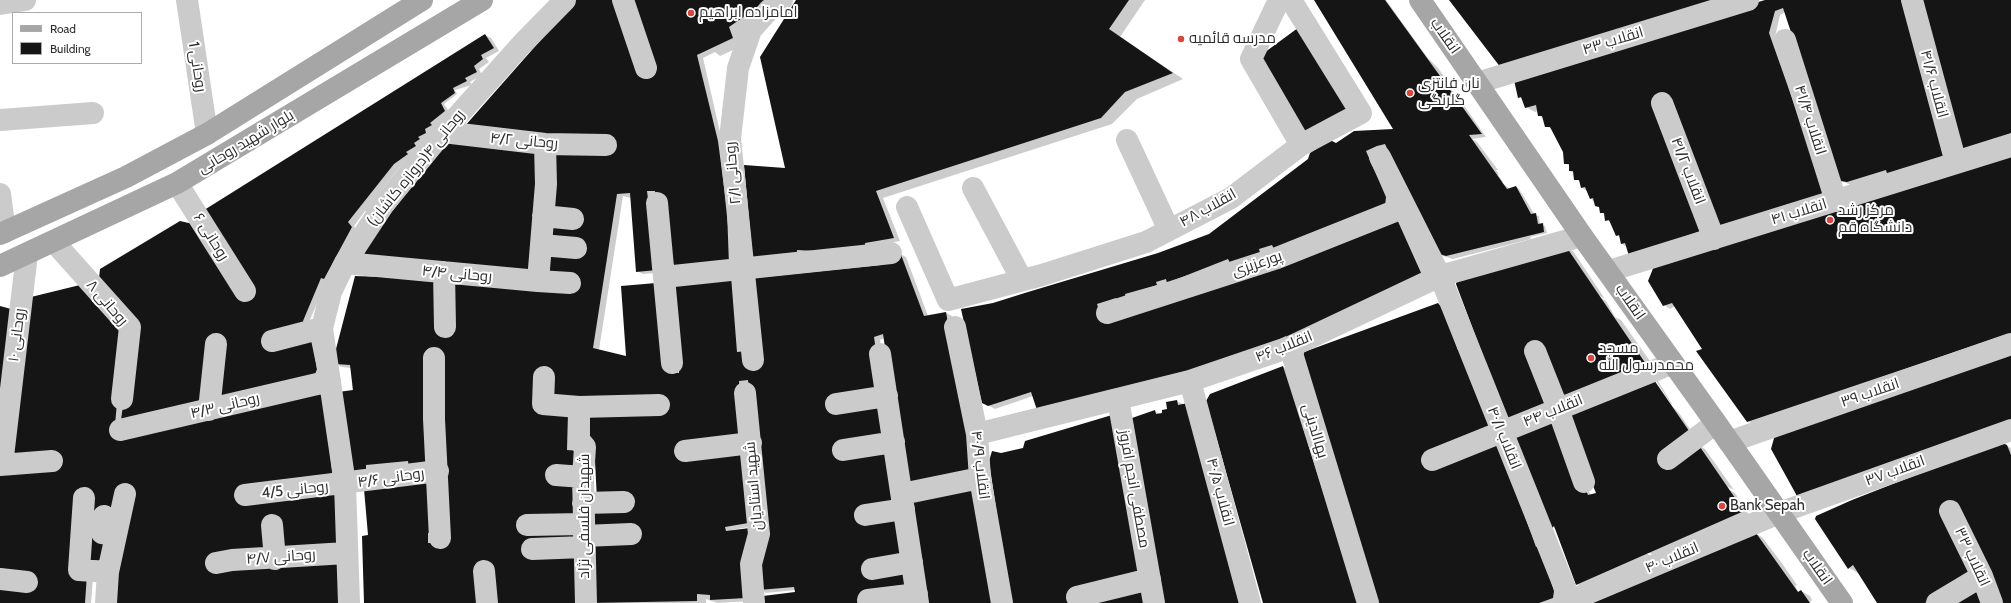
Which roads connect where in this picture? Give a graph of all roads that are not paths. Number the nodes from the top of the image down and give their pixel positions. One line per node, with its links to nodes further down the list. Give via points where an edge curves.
1 (25, 0): 13 (street)
2 (186, 0): 21 (street, روحانی 1)
3 (422, 0): 21 (main road, بلوار شهید روحانی)
4 (482, 0): 29 (main road, بلوار شهید روحانی)
5 (565, 0): 20 (street, روحانی ۴(دروازه کاشان))
6 (623, 0): 15 (street)
7 (782, 0): 49 (street, روحانی ۲/۱, via 751,30 738,68 730,139)
8 (1279, 0): 25 (street, via 1251,59)
9 (1291, 0): 25 (street, انقلاب ۴۸, via 1361,113)
10 (1420, 0): 16 (main road, انقلاب)
11 (1748, 0): 16 (street, انقلاب ۴۳)
12 (1912, 2): 28 (street, انقلاب ۴۱/۶)
13 (0, 4)
14 (1785, 40): 32 (street, انقلاب ۴۱/۴)
15 (646, 68)
16 (1478, 83): 40 (main road, انقلاب)
17 (1662, 102): 41 (street, انقلاب ۴۱/۲)
18 (94, 113): 19 (street)
19 (0, 120)
20 (443, 132): 23 (street, روحانی ۴/۲); 47 (street, روحانی ۴(دروازه کاشان), via 384,204)
21 (207, 134): 39 (main road, بلوار شهید روحانی, via 126,177)
22 (1127, 140): 38 (street)
23 (545, 144): 24 (street, روحانی ۴/۲); 36 (street, via 546,184)
24 (606, 145)
25 (1301, 145): 38 (street, انقلاب ۴۸, via 1231,198)
26 (2011, 146): 28 (street, انقلاب ۴۱)
27 (1380, 157): 35 (street)
28 (1956, 163): 32 (street, انقلاب ۴۱)
29 (177, 183): 42 (main road, بلوار شهید روحانی); 57 (street, روحانی ۶)
30 (973, 188): 54 (street)
31 (0, 194): 39 (street)
32 (1836, 201): 41 (street, انقلاب ۴۱)
33 (657, 203): 53 (street)
34 (907, 207): 54 (street, انقلاب ۴۸, via 948,300)
35 (1405, 207): 52 (street); 58 (street, پورعزیزی, via 1277,258)
36 (543, 216): 37 (street); 43 (street)
37 (573, 219)
38 (1169, 230): 54 (street, انقلاب ۴۸, via 1146,242)
39 (2, 233)
40 (1582, 236): 50 (main road, انقلاب); 52 (street, انقلاب ۴۶)
41 (1714, 239): 50 (street, انقلاب ۴۱)
42 (54, 242): 46 (main road, بلوار شهید روحانی); 77 (street, روحانی ۸, via 130,327)
43 (541, 245): 44 (street); 55 (street)
44 (576, 248)
45 (891, 253): 49 (street)
46 (27, 254): 48 (main road, بلوار شهید روحانی); 97 (street, روحانی ۱۰)
47 (345, 263): 51 (street, روحانی ۴/۴); 61 (street, روحانی ۴(دروازه کاشان), via 331,292)
48 (0, 266)
49 (743, 270): 53 (street); 69 (street, روحانی ۲/۱)
50 (1609, 271): 71 (main road, انقلاب)
51 (444, 272): 55 (street, روحانی ۴/۴); 59 (street)
52 (1440, 276): 65 (street, انقلاب ۴۶); 86 (street, انقلاب ۴۰/۱)
53 (664, 277): 70 (street)
54 (1022, 280)
55 (538, 281): 56 (street, روحانی ۴/۴)
56 (570, 282)
57 (245, 291)
58 (1107, 313)
59 (445, 327)
60 (955, 327): 88 (street, انقلاب ۴۰/۹)
61 (322, 328): 62 (street); 73 (street, روحانی ۴(دروازه کاشان))
62 (272, 341)
63 (216, 344): 83 (street)
64 (2011, 344): 90 (street, انقلاب ۳۹)
65 (1290, 347): 74 (street, انقلاب ۴۶); 143 (street, بهاالدینی)
66 (1535, 351): 82 (street)
67 (880, 354): 76 (street)
68 (434, 358): 98 (street, via 434,419)
69 (753, 360)
70 (672, 362)
71 (1673, 363): 82 (street, انقلاب ۴۴); 84 (main road, انقلاب)
72 (544, 377): 81 (street, via 543,404)
73 (330, 381): 83 (street, روحانی ۴/۳); 103 (street, روحانی ۴(دروازه کاشان))
74 (1190, 381): 78 (street, انقلاب ۴۶); 142 (street, انقلاب ۴۰/۵)
75 (745, 393): 91 (street, شهید استادیان)
76 (886, 396): 79 (street); 89 (street)
77 (122, 399)
78 (1118, 399): 88 (street, انقلاب ۴۶); 129 (street, مصطفی انجم افروز)
79 (836, 404)
80 (659, 405): 81 (street)
81 (579, 407): 100 (street, شهیدان فلسفی نژاد, via 579,440 585,447)
82 (1558, 409): 86 (street, انقلاب ۴۴); 102 (street)
83 (209, 410): 85 (street, روحانی ۴/۳)
84 (1716, 423): 90 (main road, انقلاب); 94 (street)
85 (120, 430)
86 (1501, 432): 95 (street, انقلاب ۴۴); 134 (street, انقلاب ۴۰/۱)
87 (2010, 433): 110 (street, انقلاب ۳۷)
88 (977, 434): 101 (street, انقلاب ۴۰/۹)
89 (894, 442): 92 (street); 107 (street)
90 (1729, 442): 110 (main road, انقلاب)
91 (750, 443): 93 (street); 139 (street, شهید استادیان, via 760,534 751,564)
92 (843, 450)
93 (685, 451)
94 (1668, 459)
95 (1432, 460)
96 (52, 461): 97 (street)
97 (1, 465)
98 (438, 471): 103 (street, روحانی ۴/۶); 118 (street)
99 (556, 475): 100 (street)
100 (583, 477): 115 (street, شهیدان فلسفی نژاد)
101 (980, 478): 107 (street); 140 (street, انقلاب ۴۰/۹)
102 (1584, 482)
103 (344, 484): 105 (street, روحانی 4/5); 120 (street, روحانی ۴(دروازه کاشان))
104 (125, 494): 117 (street)
105 (245, 495)
106 (84, 498): 126 (street, via 79,570)
107 (903, 501): 111 (street); 122 (street)
108 (624, 502): 115 (street)
109 (1950, 511): 127 (street, انقلاب ۳۳)
110 (1779, 513): 134 (street, انقلاب ۴۰); 144 (main road, انقلاب)
111 (865, 515)
112 (104, 516): 117 (street, via 102,533)
113 (272, 525): 121 (street)
114 (527, 525): 115 (street)
115 (584, 528): 116 (street); 119 (street); 138 (street, شهیدان فلسفی نژاد)
116 (631, 534)
117 (116, 535): 126 (street)
118 (440, 538)
119 (532, 549)
120 (346, 553): 121 (street, روحانی ۴/۷); 136 (street, روحانی ۴(دروازه کاشان))
121 (275, 559): 123 (street, روحانی ۴/۷)
122 (912, 562): 124 (street); 132 (street)
123 (216, 563)
124 (872, 569)
125 (484, 571): 137 (street)
126 (108, 572): 135 (street)
127 (1982, 576): 145 (street); 146 (street, انقلاب ۳۳)
128 (0, 579): 130 (street)
129 (1150, 579): 131 (street); 141 (street, مصطفی انجم افروز)
130 (27, 582)
131 (1077, 597)
132 (918, 598): 133 (street)
133 (868, 600)
134 (1569, 602)
135 (106, 603)
136 (349, 603)
137 (487, 603)
138 (586, 603)
139 (754, 603)
140 (1002, 603)
141 (1154, 603)
142 (1250, 603)
143 (1368, 603)
144 (1842, 603)
145 (1937, 603)
146 (1992, 603)

